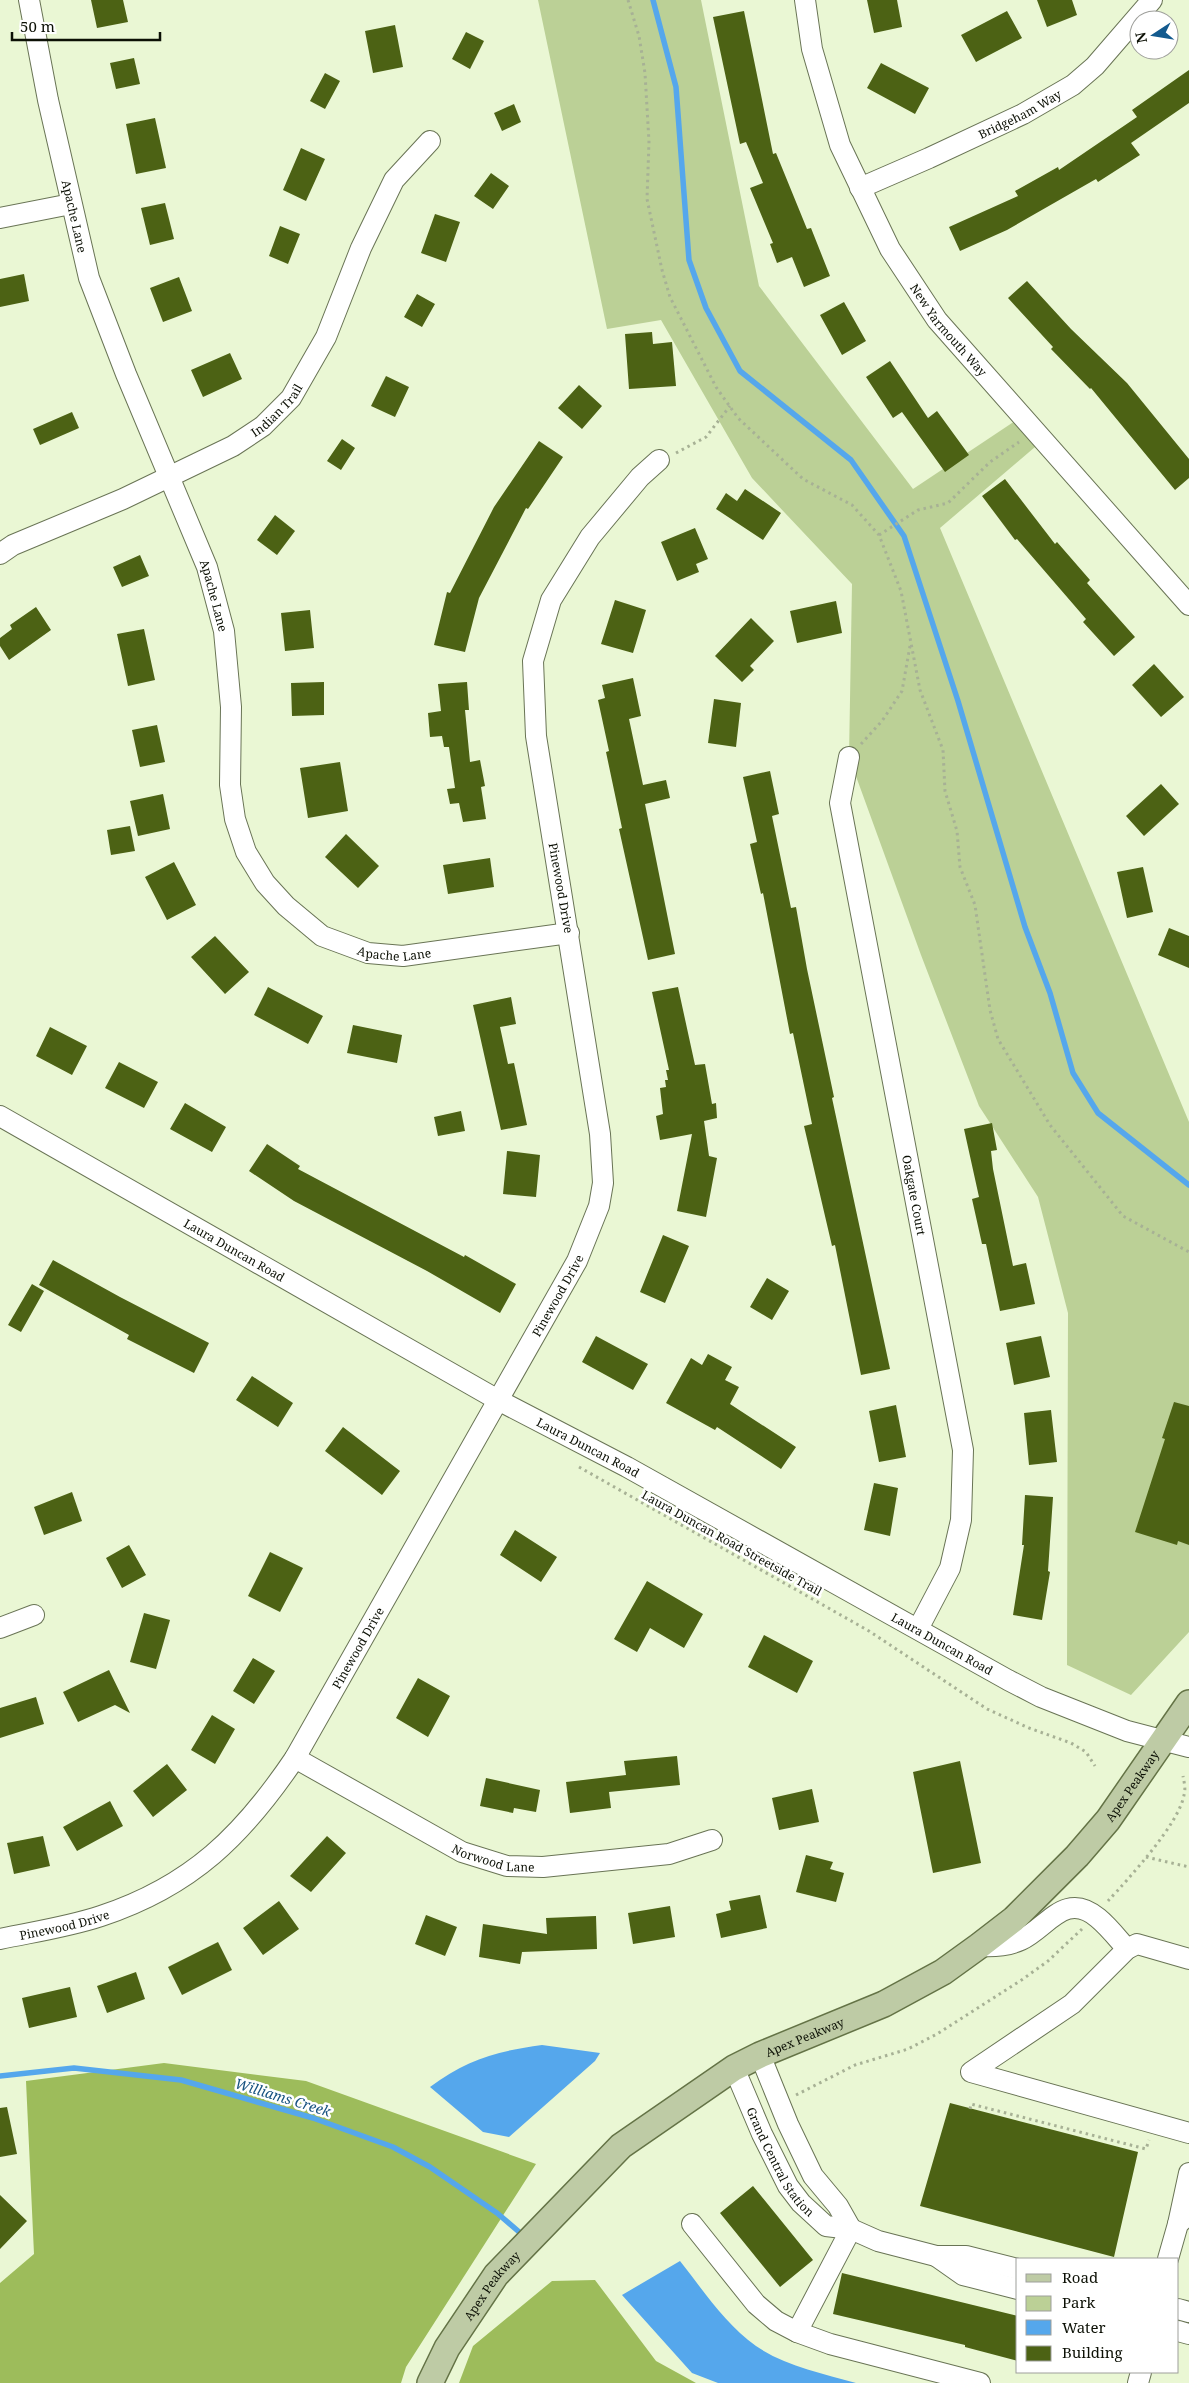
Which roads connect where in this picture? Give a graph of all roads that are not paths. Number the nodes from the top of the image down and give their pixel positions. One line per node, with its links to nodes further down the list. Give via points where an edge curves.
1 (28, 0): 6 (street, Apache Lane)
2 (805, 0): 5 (street, New Yarmouth Way, via 822,88 840,145)
3 (1152, 0): 5 (street, Bridgeham Way, via 1095,66 1073,86 1023,114)
4 (430, 141): 9 (street, Indian Trail, via 394,180 361,248 326,337 291,398 264,426 233,446)
5 (860, 188): 11 (street, New Yarmouth Way, via 890,249 937,320)
6 (71, 204): 7 (street); 9 (street, Apache Lane, via 89,278)
7 (0, 218)
8 (659, 460): 13 (street, Pinewood Drive, via 640,477 590,537 551,600 533,662 536,736)
9 (170, 477): 10 (street, Indian Trail, via 13,545); 13 (street, Apache Lane, via 207,567 224,631 230,707 230,785 235,819 246,852 265,883 286,906 322,936 368,953 402,956)
10 (0, 554)
11 (1189, 605)
12 (849, 757): 18 (street, Oakgate Court, via 840,803 963,1450 961,1520 950,1568)
13 (569, 933): 15 (street, Pinewood Drive, via 600,1134 603,1183 596,1212 577,1261)
14 (0, 1116): 15 (street, Laura Duncan Road)
15 (498, 1400): 18 (street, Laura Duncan Road, via 627,1467); 22 (street, Pinewood Drive)
16 (34, 1615): 17 (street)
17 (0, 1628)
18 (918, 1629): 20 (street, Laura Duncan Road, via 1041,1697 1126,1731)
19 (1189, 1703): 20 (main road, Apex Peakway)
20 (1162, 1740): 21 (street, Laura Duncan Road); 25 (main road, Apex Peakway, via 1108,1820 1077,1856 1014,1919)
21 (1189, 1747)
22 (295, 1758): 23 (street, Norwood Lane, via 462,1852 507,1866 544,1867 669,1854); 24 (street, Pinewood Drive, via 269,1797 225,1845 197,1868 164,1888 100,1916)
23 (712, 1840)
24 (0, 1939)
25 (979, 1946): 26 (street, via 998,1947 1022,1940 1054,1914 1070,1908 1087,1910 1097,1917); 28 (main road, Apex Peakway, via 943,1972 884,2004)
26 (1127, 1950): 27 (street, via 1137,1944); 30 (street, via 1072,2004 971,2072)
27 (1189, 1959)
28 (760, 2054): 29 (main road, Apex Peakway); 34 (street, Grand Central Station, via 812,2176 838,2206)
29 (734, 2068): 34 (street, Grand Central Station, via 788,2186 807,2210 826,2226); 40 (main road, Apex Peakway, via 621,2146 535,2233 496,2275 448,2348)
30 (1189, 2133)
31 (1189, 2173): 32 (street)
32 (1184, 2220): 36 (street)
33 (692, 2224): 39 (street, via 756,2304)
34 (851, 2230): 35 (street, Grand Central Station, via 878,2241); 39 (street)
35 (936, 2256): 37 (street, Grand Central Station, via 966,2256); 38 (street, Grand Central Station, via 963,2275)
36 (1168, 2258)
37 (1016, 2268)
38 (1016, 2288)
39 (796, 2332): 41 (street)
40 (430, 2383)
41 (980, 2383)

